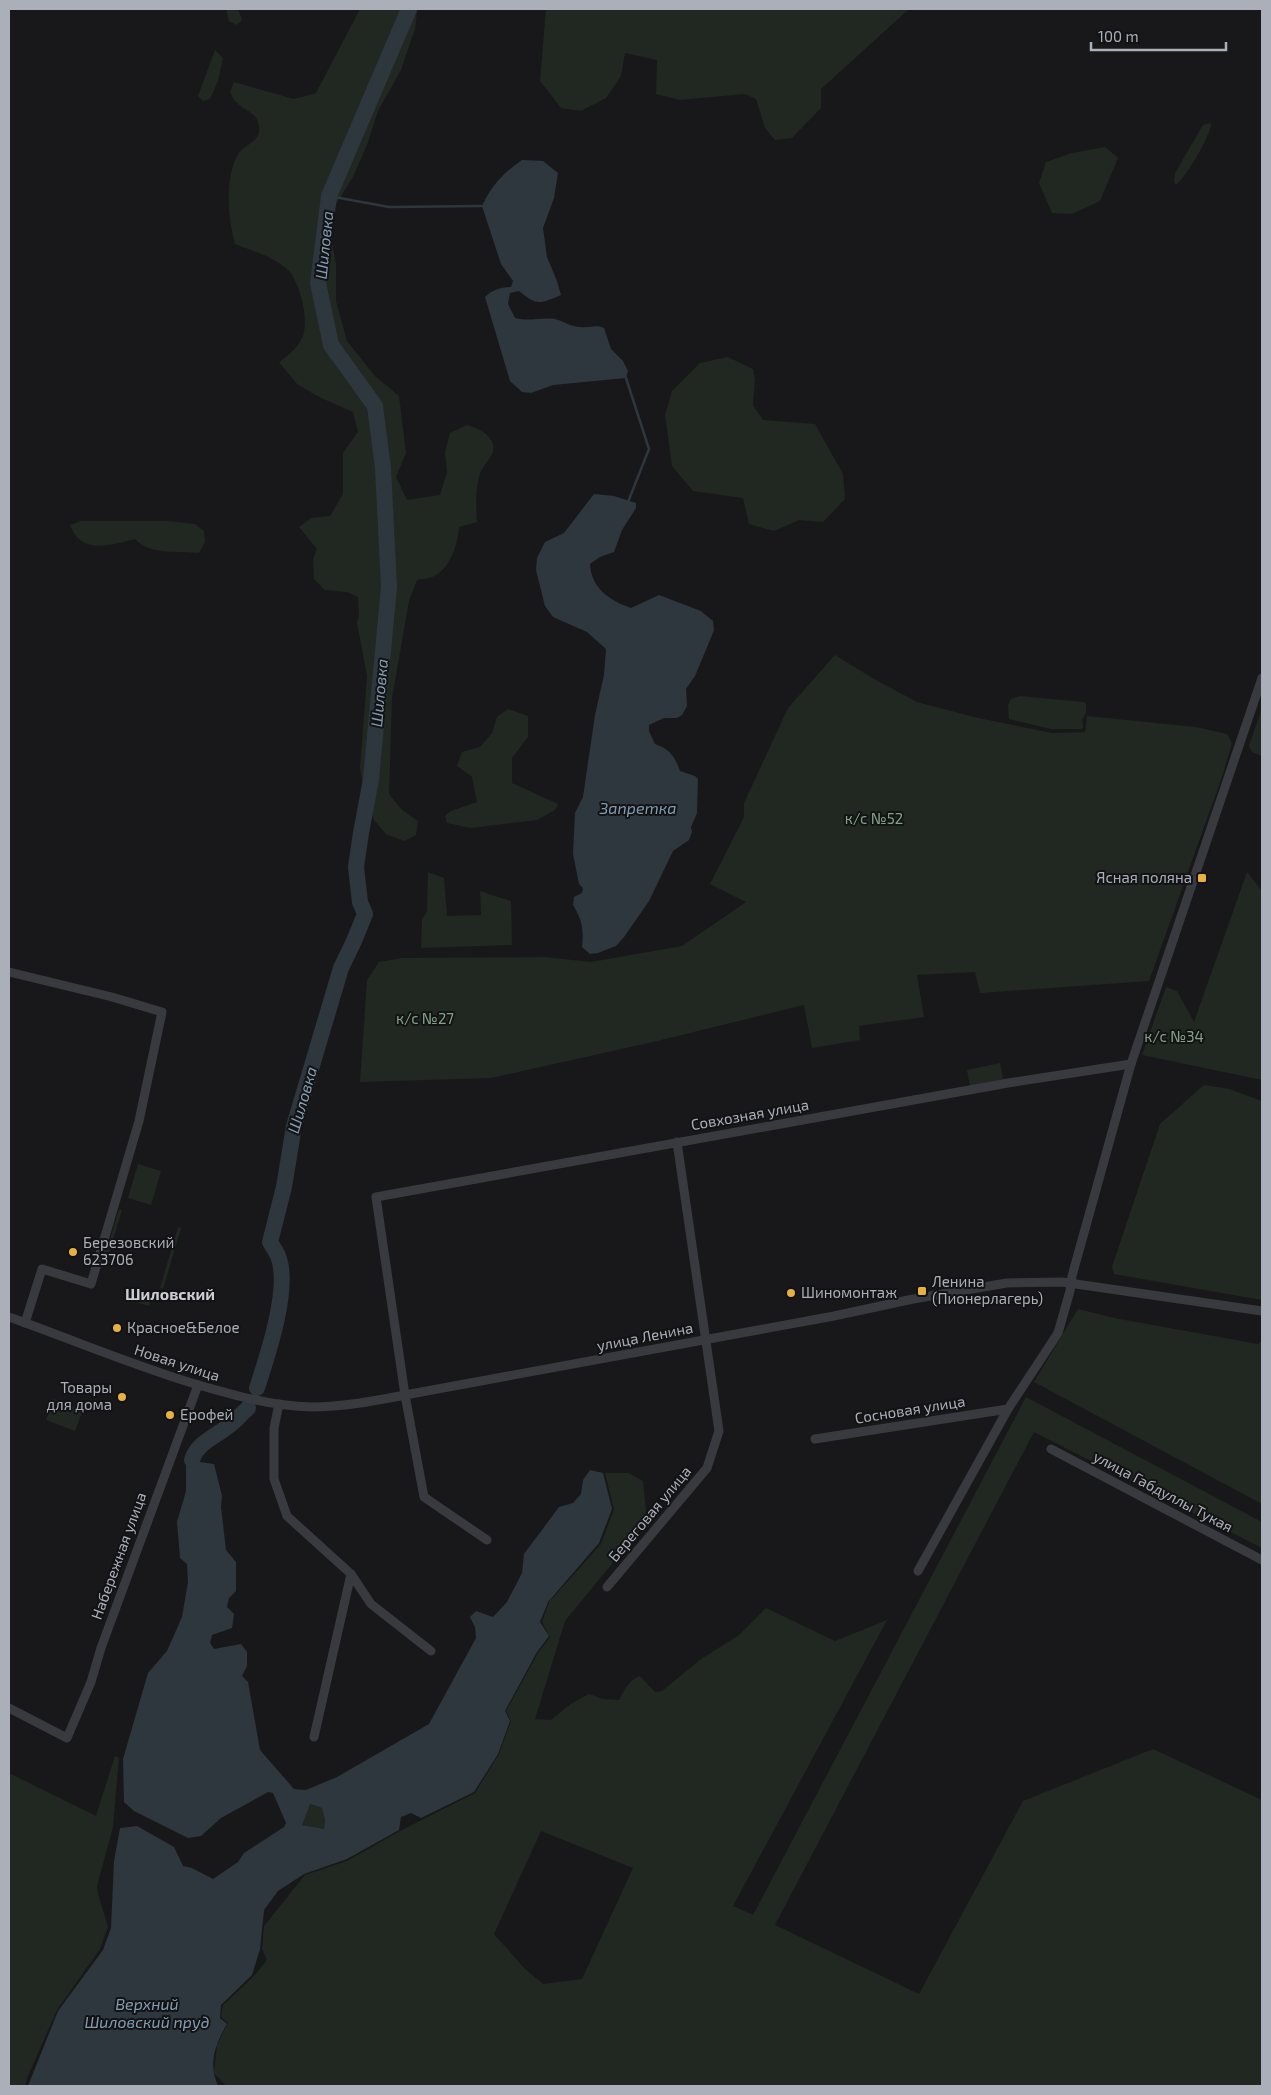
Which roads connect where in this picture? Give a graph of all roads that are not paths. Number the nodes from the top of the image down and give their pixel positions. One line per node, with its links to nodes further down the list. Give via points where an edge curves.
1 (1262, 678): 3 (street)
2 (9, 972): 8 (street, via 162,1012 139,1121 91,1284 42,1269)
3 (1130, 1064): 4 (street, Совхозная улица); 5 (street)
4 (678, 1142): 9 (street, Береговая улица); 12 (street, Совхозная улица, via 376,1197)
5 (1071, 1282): 6 (street, улица Ленина); 9 (street, улица Ленина, via 998,1285); 14 (street, via 1058,1333)
6 (1262, 1310)
7 (9, 1317): 8 (street, Новая улица)
8 (24, 1323): 10 (street, Новая улица)
9 (706, 1340): 12 (street, улица Ленина); 21 (street, Береговая улица, via 720,1431 707,1468)
10 (198, 1384): 11 (street, Новая улица); 23 (street, Набережная улица, via 91,1682 67,1738)
11 (224, 1392): 13 (street, улица Ленина)
12 (406, 1396): 13 (street, улица Ленина, via 341,1406); 17 (street, via 424,1497)
13 (275, 1404): 20 (street, via 274,1478 288,1516)
14 (1008, 1409): 15 (street, Сосновая улица); 19 (street)
15 (816, 1439)
16 (1051, 1449): 18 (street, улица Габдуллы Тукая)
17 (487, 1540)
18 (1262, 1560)
19 (918, 1571)
20 (351, 1574): 22 (street, via 371,1604); 24 (street)
21 (607, 1587)
22 (431, 1651)
23 (9, 1708)
24 (314, 1737)

